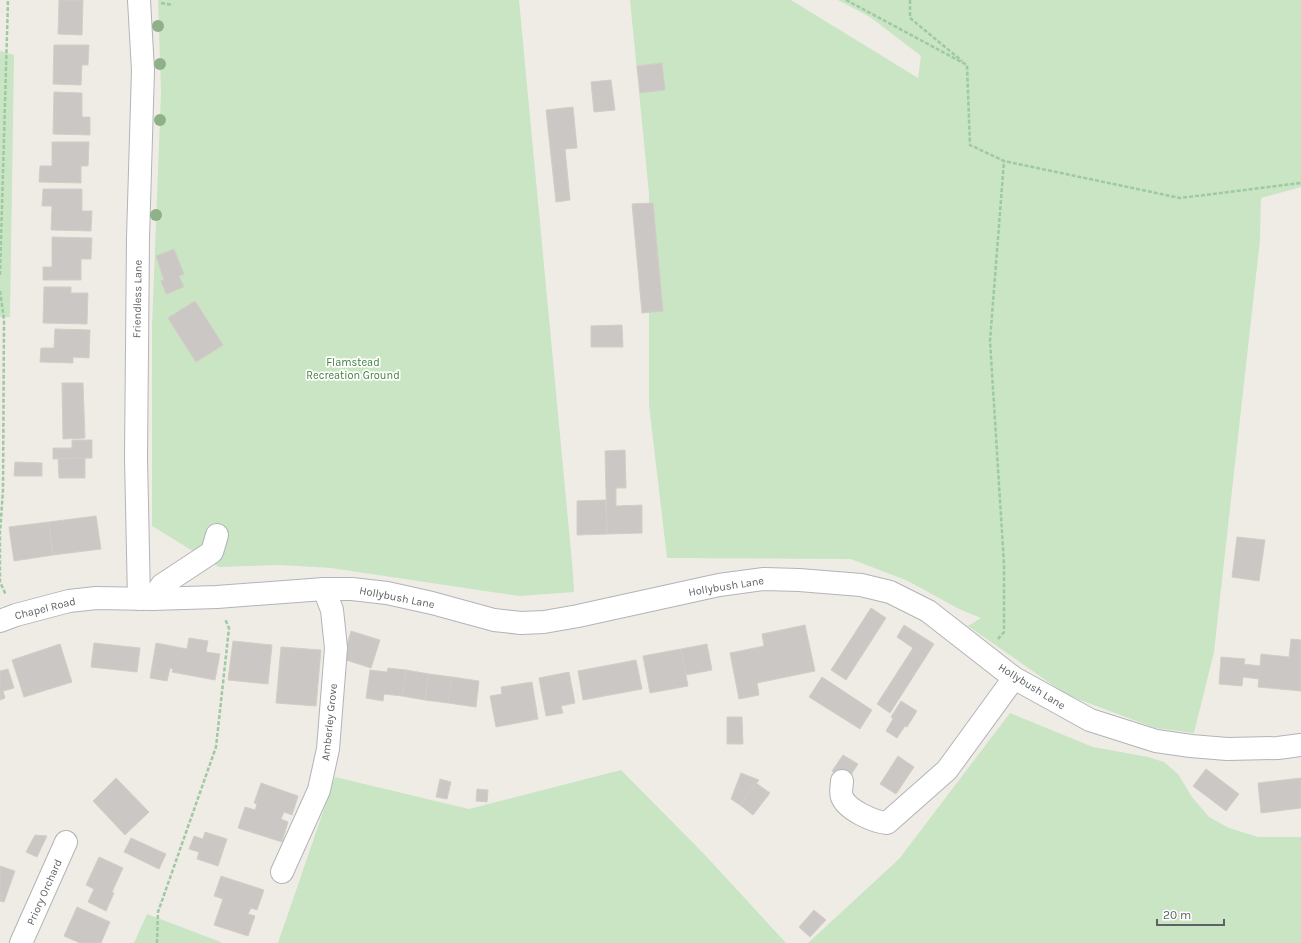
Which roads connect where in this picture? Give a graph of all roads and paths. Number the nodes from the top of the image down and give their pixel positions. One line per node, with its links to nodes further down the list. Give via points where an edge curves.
1 (8, 0): 8 (path)
2 (139, 0): 13 (street, Friendless Lane, via 143,70 136,458)
3 (846, 0): 5 (path)
4 (910, 0): 5 (path, via 910,18)
5 (967, 65): 6 (path, via 970,145)
6 (1004, 160): 7 (path, via 1180,198); 15 (path, via 990,341 1004,564 1004,632)
7 (1301, 183)
8 (0, 275)
9 (0, 290): 14 (path, via 4,320 0,582)
10 (217, 535): 13 (street, via 212,552 162,584)
11 (324, 589): 12 (street, Hollybush Lane); 15 (street, Hollybush Lane, via 387,593 494,620 521,623 578,616 719,585 764,579 860,585 890,592 928,611); 20 (street, Amberley Grove, via 332,610 336,648 328,749 319,790)
12 (217, 597): 13 (street, Hollybush Lane); 22 (path, via 229,628 216,747 158,912)
13 (146, 599): 14 (street, Chapel Road, via 96,598 69,601)
14 (8, 618)
15 (985, 656): 16 (street, Hollybush Lane)
16 (1014, 678): 17 (street, Hollybush Lane, via 1090,720 1156,741 1227,749); 18 (street, via 947,770 886,823 860,813 847,803 842,796)
17 (1301, 745)
18 (842, 781)
19 (66, 842): 21 (street, Priory Orchard)
20 (282, 872)
21 (21, 943)
22 (157, 943)

